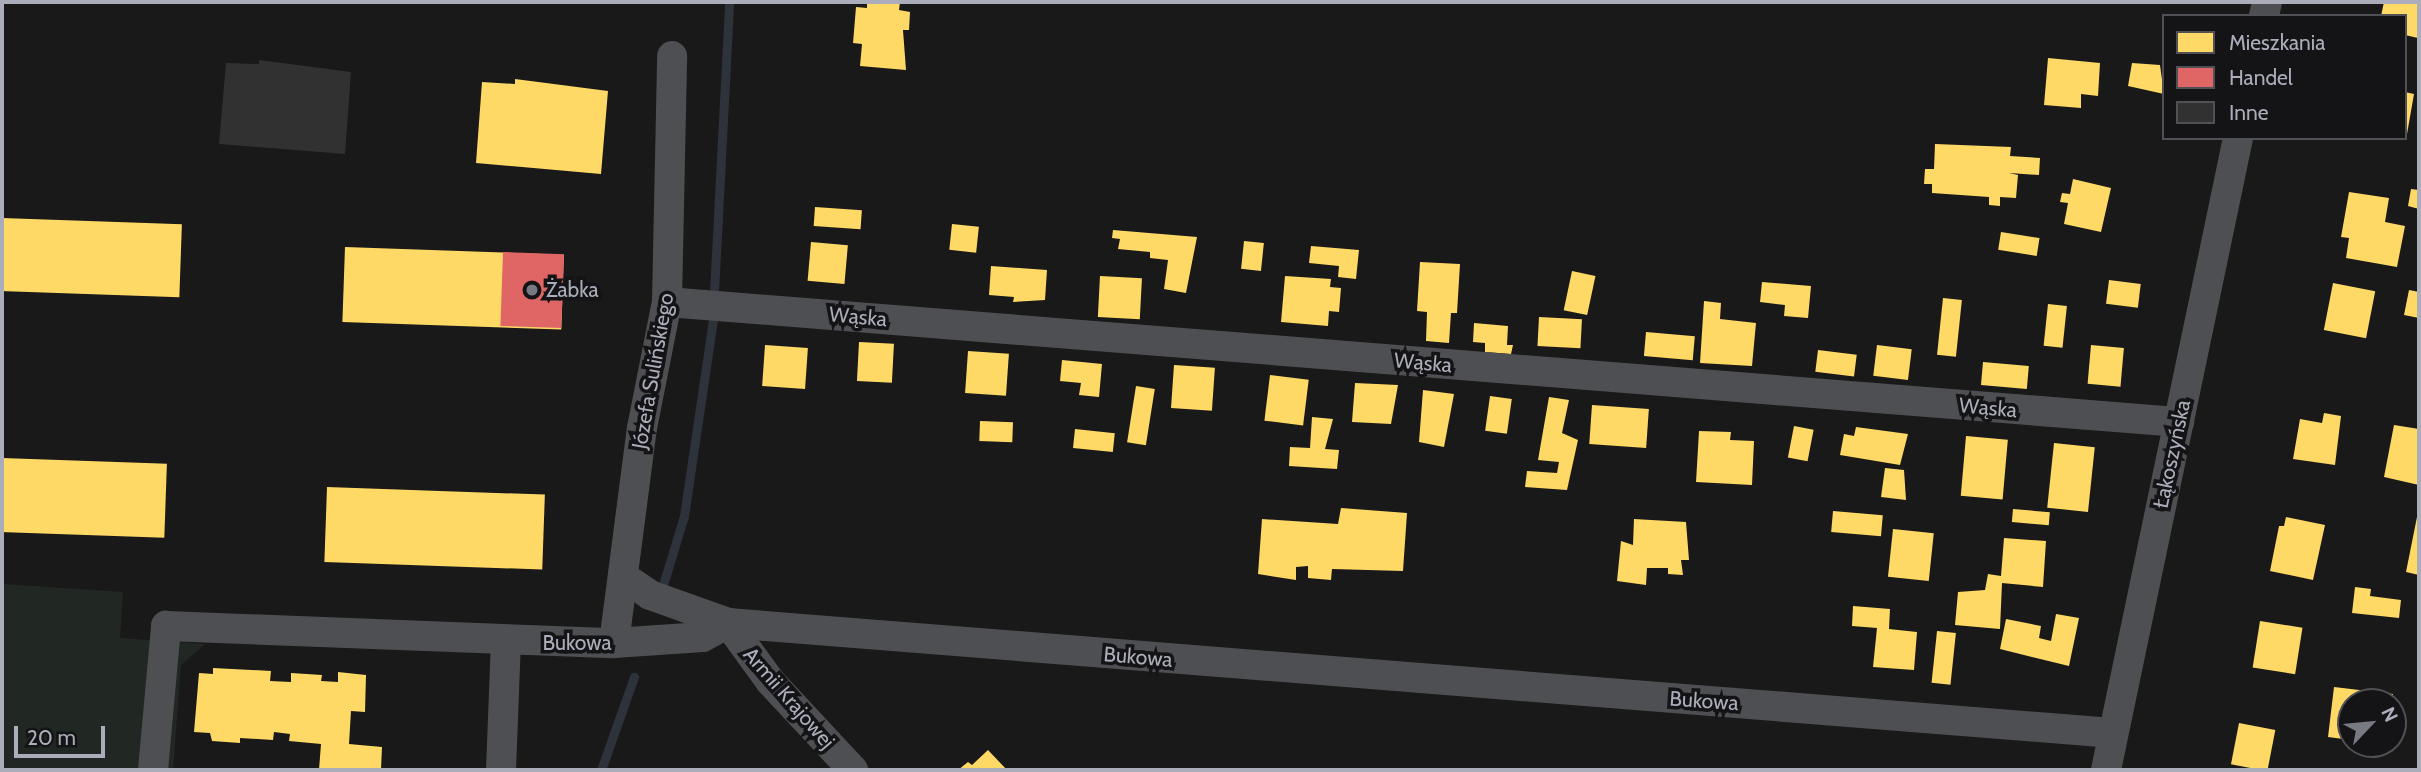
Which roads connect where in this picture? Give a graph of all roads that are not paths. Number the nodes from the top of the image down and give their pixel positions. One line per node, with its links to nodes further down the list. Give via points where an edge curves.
1 (672, 56): 3 (street, Józefa Sulińskiego)
2 (2238, 140): 4 (street, Łąkoszyńska)
3 (667, 302): 4 (street, Wąska); 5 (street, Józefa Sulińskiego, via 642,428)
4 (2179, 422): 9 (street, Łąkoszyńska)
5 (625, 578): 6 (street, via 650,595); 8 (street, Józefa Sulińskiego)
6 (728, 623): 8 (street, Bukowa, via 703,637); 9 (street, Bukowa); 12 (street, Armii Krajowej, via 770,681)
7 (506, 642): 8 (street, Bukowa); 10 (street, Bukowa, via 166,626); 11 (street)
8 (614, 643)
9 (2113, 733): 13 (street, Łąkoszyńska)
10 (153, 770)
11 (500, 770)
12 (853, 770)
13 (2106, 770)

